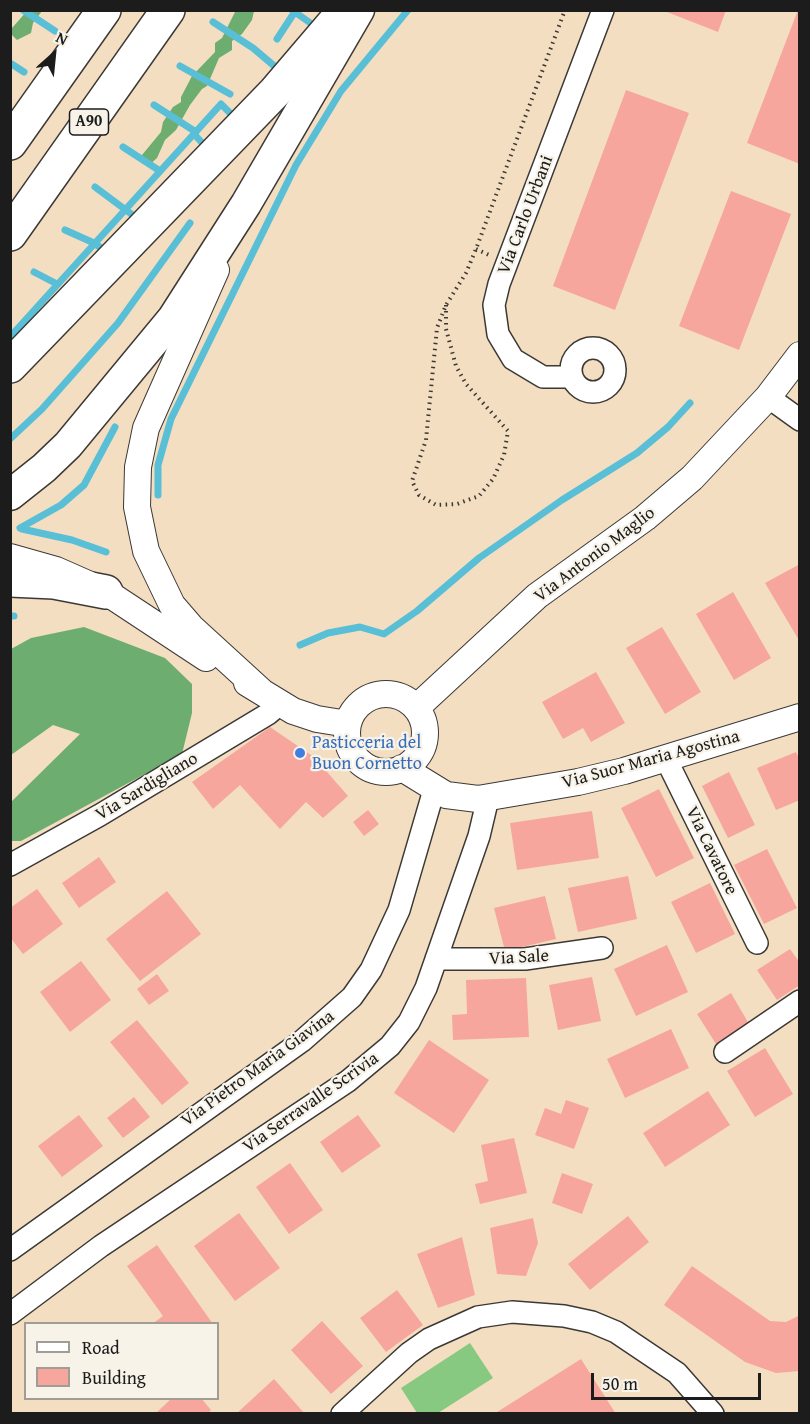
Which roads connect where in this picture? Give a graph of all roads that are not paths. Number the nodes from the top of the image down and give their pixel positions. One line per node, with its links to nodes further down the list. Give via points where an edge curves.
1 (104, 10): 6 (highway)
2 (168, 10): 8 (highway, A90)
3 (345, 10): 10 (highway, via 268,99)
4 (359, 10): 7 (main road)
5 (603, 10): 11 (street, Via Carlo Urbani, via 494,305 498,334 513,359 543,377)
6 (10, 143)
7 (246, 204): 14 (main road, via 150,346 68,444); 18 (street, via 153,408 141,449 136,493 146,551 172,605 191,627)
8 (10, 234)
9 (800, 355): 12 (street, Via Antonio Maglio)
10 (10, 366)
11 (571, 377)
12 (768, 397): 13 (street); 19 (street, Via Antonio Maglio, via 670,498 537,596)
13 (800, 420)
14 (10, 495)
15 (10, 556): 17 (street, via 56,570)
16 (10, 580): 17 (highway, via 54,582)
17 (106, 592): 18 (street)
18 (271, 698): 21 (street, via 317,719); 26 (street, Via Sardigliano, via 268,714)
19 (416, 708): 21 (street, via 400,696 374,696 353,711); 23 (street, via 424,726 424,738 420,750)
20 (800, 717): 22 (street, Via Suor Maria Agostina)
21 (348, 724): 23 (street, via 350,748 362,762 378,771)
22 (666, 759): 25 (street, Via Suor Maria Agostina, via 578,782); 27 (street, Via Cavatore)
23 (402, 768): 24 (street, Via Suor Maria Agostina)
24 (434, 790): 25 (street, Via Suor Maria Agostina, via 463,800); 32 (street, Via Pietro Maria Giavina, via 399,910 371,970 352,997 302,1041)
25 (488, 798): 29 (street, Via Serravalle Scrivia, via 479,836)
26 (10, 865)
27 (757, 943)
28 (602, 948): 29 (street, Via Sale, via 525,959)
29 (436, 959): 33 (street, Via Serravalle Scrivia, via 409,1022 390,1046 361,1071 101,1246)
30 (800, 1001): 31 (street)
31 (725, 1052)
32 (10, 1250)
33 (10, 1314)
34 (342, 1413): 35 (street, via 429,1339 478,1317 512,1312 571,1318 616,1332 677,1373)
35 (713, 1413)

